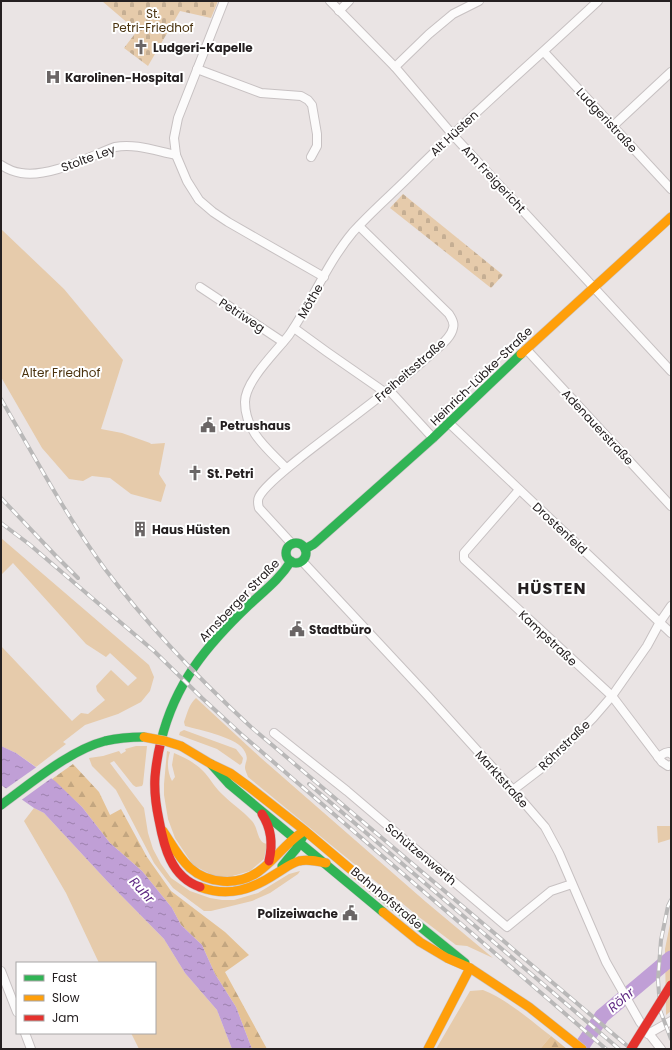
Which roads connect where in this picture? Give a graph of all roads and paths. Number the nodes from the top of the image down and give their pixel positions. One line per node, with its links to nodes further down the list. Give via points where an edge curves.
1 (224, 1): 9 (street, Möthe)
2 (330, 1): 6 (street, Am Freigericht)
3 (348, 1): 6 (street)
4 (479, 1): 8 (street, via 453,14)
5 (598, 1): 7 (street, Alt Hüsten)
6 (338, 11): 8 (street, Am Freigericht)
7 (544, 52): 11 (street, Ludgeristraße); 12 (street, Alt Hüsten)
8 (395, 67): 12 (street, Am Freigericht)
9 (197, 69): 13 (street, Möthe, via 178,118 174,138); 14 (street, via 261,93 301,96 306,99 312,105 318,139)
10 (671, 72): 11 (street)
11 (613, 126): 16 (street, Ludgeristraße)
12 (452, 134): 18 (street, Alt Hüsten); 21 (street, Am Freigericht)
13 (176, 155): 15 (street, Stolte Ley, via 125,146 115,147 40,174 20,173); 19 (street, Möthe, via 187,180 203,204 228,222)
14 (311, 157)
15 (1, 165)
16 (671, 190)
17 (671, 217): 21 (street, Heinrich-Lübke-Straße)
18 (359, 226): 19 (street, Alt Hüsten); 26 (street, Freiheitsstraße, via 448,314 453,322 453,330 447,338)
19 (324, 277): 22 (street, Möthe)
20 (200, 287): 23 (street, Petriweg)
21 (594, 287): 24 (street, Heinrich-Lübke-Straße); 25 (street, Am Freigericht)
22 (294, 328): 23 (street, Möthe); 26 (street)
23 (284, 342): 29 (street, Möthe, via 250,385 245,402 252,431)
24 (526, 349): 27 (street, Heinrich-Lübke-Straße); 31 (street, Adenauerstraße)
25 (671, 371)
26 (388, 391): 28 (street); 29 (street, Freiheitsstraße)
27 (449, 423): 28 (street, Heinrich-Lübke-Straße); 30 (street, Drostenfeld)
28 (434, 438): 33 (street, Heinrich-Lübke-Straße, via 314,544)
29 (286, 468): 32 (street, Freiheitsstraße, via 262,492 258,500 259,508)
30 (519, 490): 37 (street, Drostenfeld); 39 (street, Kampstraße, via 464,553 464,559)
31 (671, 506)
32 (292, 544): 33 (street, via 298,544); 34 (street, via 287,554)
33 (305, 549): 35 (street, via 306,556)
34 (291, 561): 35 (street); 48 (street, Arnsberger Straße, via 285,573 213,642 180,688 164,729 155,770 155,797)
35 (302, 561): 45 (street, Marktstraße)
36 (671, 606): 37 (street, Röhrstraße)
37 (660, 622): 38 (street, Drostenfeld); 39 (street, Röhrstraße, via 647,646)
38 (671, 633)
39 (612, 696): 42 (street); 45 (street, Röhrstraße, via 546,764)
40 (274, 732): 54 (street, Schützenwerth, via 507,927 551,891)
41 (671, 754): 42 (street, via 664,753)
42 (658, 757): 44 (street, via 668,766)
43 (211, 764): 46 (street, bridge, via 181,746 165,741 144,737 108,739 68,757); 47 (street); 49 (street, via 236,777)
44 (671, 765)
45 (513, 790): 54 (street, Marktstraße, via 545,827)
46 (1, 805)
47 (256, 807): 50 (street); 51 (street, via 272,834)
48 (160, 826): 51 (street, Arnsberger Straße, via 187,864 200,875 213,880 227,882 247,878); 53 (street, Arnsberger Straße, via 164,849 172,864 185,878 202,889 222,893 238,892 255,887)
49 (304, 830): 50 (street); 55 (street, Bahnhofstraße)
50 (298, 839): 51 (street, Arnsberger Straße); 52 (street, Bahnhofstraße); 53 (street, via 296,849)
51 (269, 862)
52 (326, 863): 53 (street, Arnsberger Straße, via 298,861); 55 (street, Bahnhofstraße, via 420,942 446,958)
53 (274, 875)
54 (572, 884): 61 (street, Marktstraße, via 616,981)
55 (470, 968): 63 (street); 64 (street, Bahnhofstraße, via 529,1007)
56 (1, 971): 58 (street)
57 (671, 985): 65 (street, bridge)
58 (16, 1009)
59 (671, 1021): 61 (street)
60 (25, 1034): 62 (street)
61 (648, 1034): 66 (street, Marktstraße)
62 (31, 1049)
63 (428, 1049)
64 (582, 1049)
65 (631, 1049)
66 (661, 1049)

